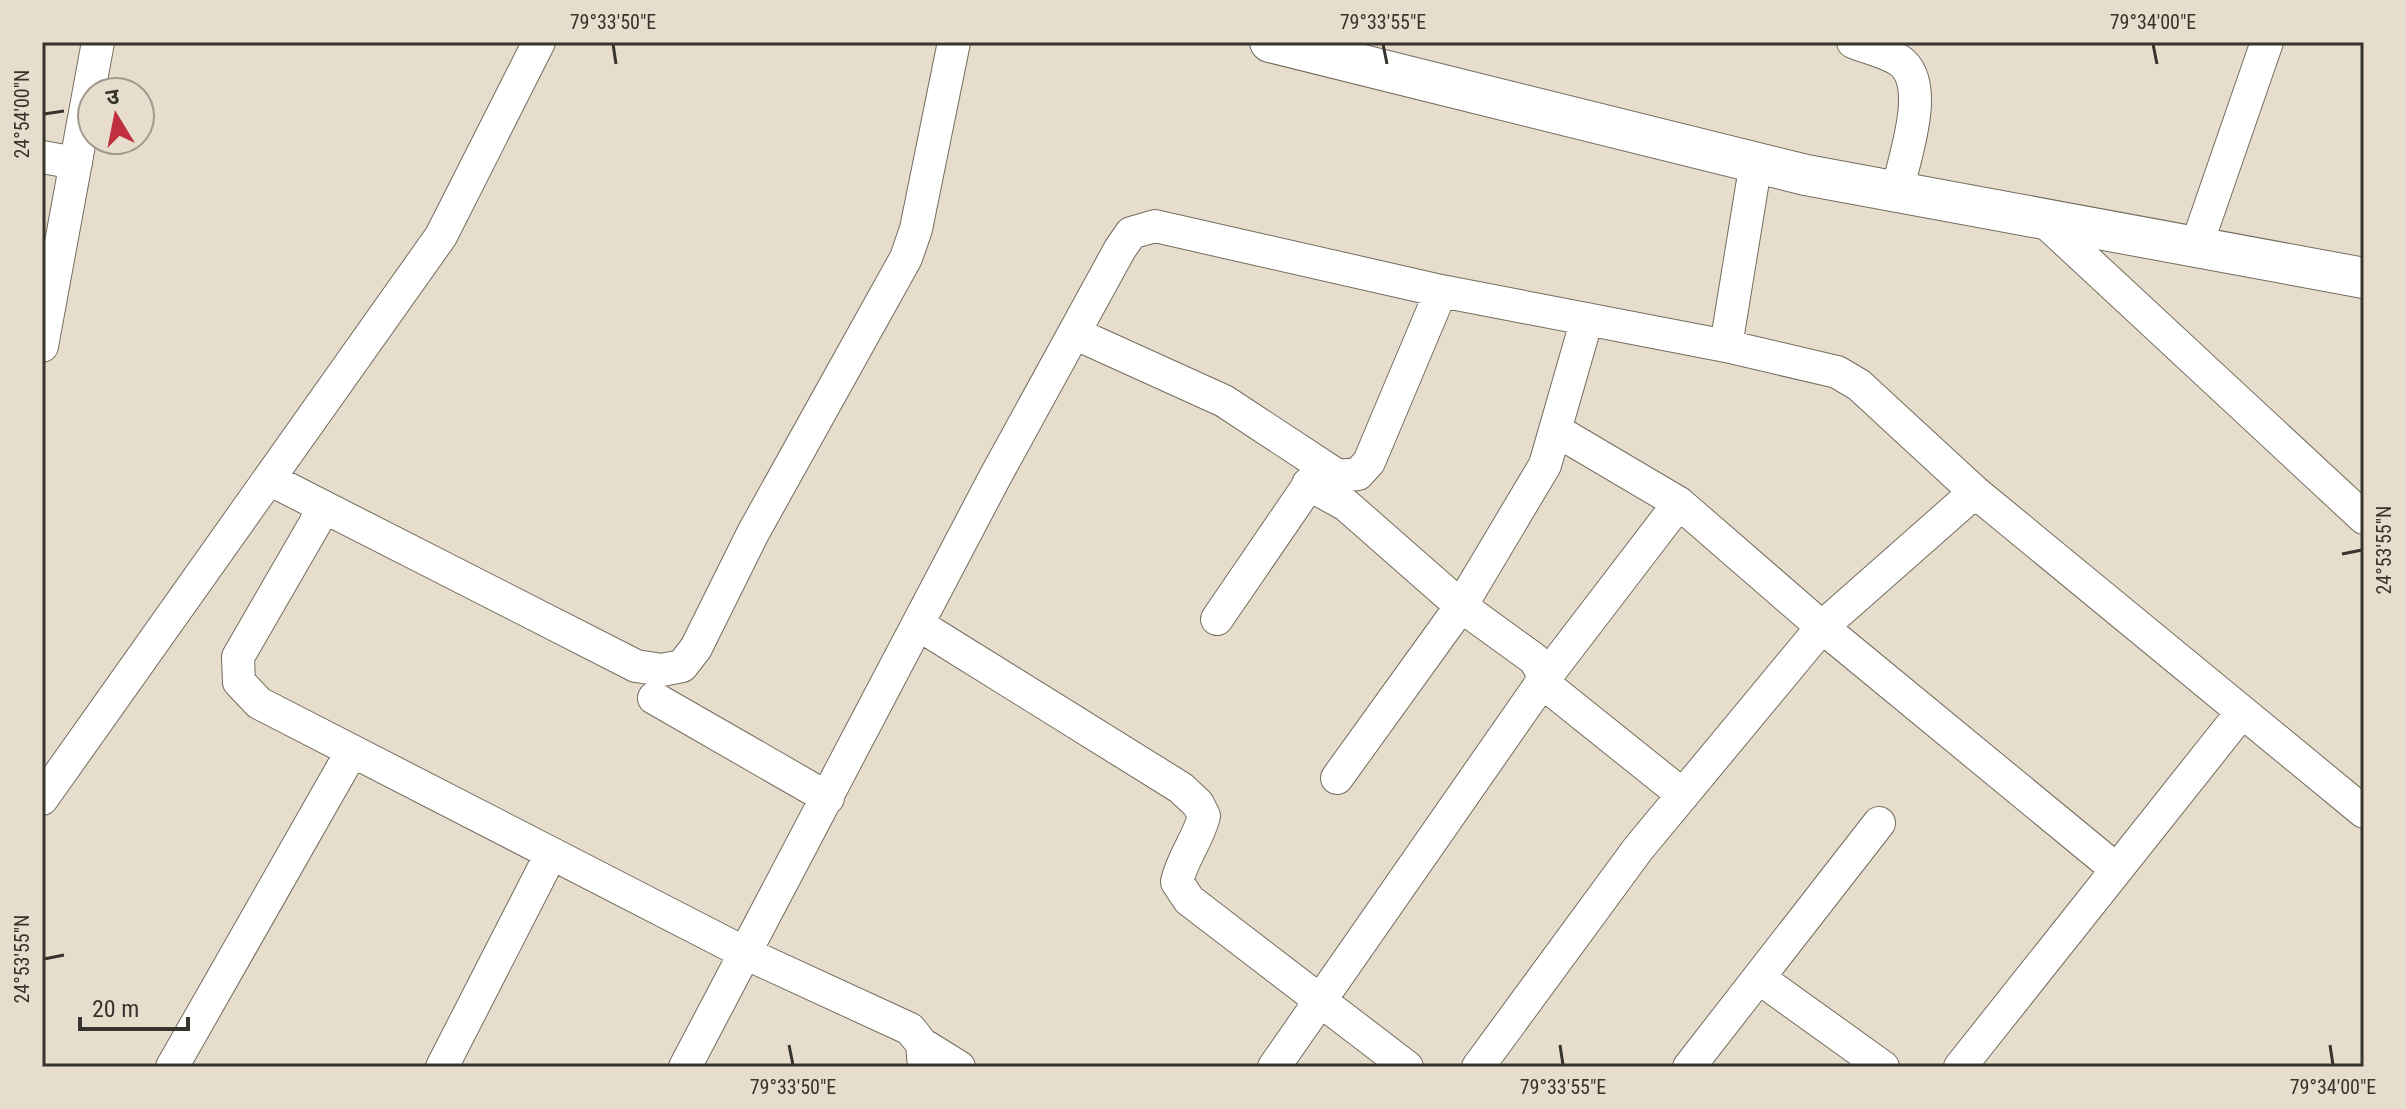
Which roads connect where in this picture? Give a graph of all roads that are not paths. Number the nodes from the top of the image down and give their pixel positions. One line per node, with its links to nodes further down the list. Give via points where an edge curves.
1 (98, 42): 9 (street)
2 (539, 42): 21 (street, via 441,236)
3 (954, 42): 24 (street, via 906,258 682,666 636,666)
4 (1270, 42): 8 (street)
5 (1853, 42): 10 (street, via 1899,60 1913,75 1917,96)
6 (2267, 42): 12 (street)
7 (42, 157): 9 (street)
8 (1756, 162): 10 (street); 18 (street)
9 (76, 163): 17 (street)
10 (1897, 192): 11 (street)
11 (2040, 217): 12 (street); 25 (street)
12 (2196, 247): 13 (street)
13 (2364, 278)
14 (1441, 291): 15 (street); 16 (street, via 1155,226 1131,233); 20 (street, via 1369,462 1358,474)
15 (1587, 319): 18 (street); 19 (street)
16 (1074, 333): 20 (street, via 1224,401); 28 (street)
17 (42, 346)
18 (1726, 346): 22 (street, via 1837,372 1859,385)
19 (1557, 431): 23 (street); 26 (street, via 1545,465)
20 (1314, 476): 26 (street); 27 (street)
21 (271, 480): 24 (street); 37 (street)
22 (1975, 492): 29 (street); 32 (street)
23 (1679, 503): 29 (street); 30 (street)
24 (324, 508): 33 (street, via 238,657 239,682 259,703)
25 (2364, 518)
26 (1461, 606): 30 (street, via 1534,659); 34 (street)
27 (1217, 619)
28 (919, 625): 36 (street); 44 (street, via 1181,788 1204,816 1177,882 1189,900)
29 (1822, 627): 35 (street); 41 (street)
30 (1542, 682): 35 (street); 44 (street)
31 (654, 698): 36 (street)
32 (2242, 712): 38 (street); 41 (street)
33 (352, 751): 40 (street); 46 (street)
34 (1337, 778)
35 (1683, 795): 52 (street)
36 (828, 798): 42 (street)
37 (42, 799)
38 (2364, 812)
39 (1879, 823): 43 (street)
40 (551, 854): 42 (street); 47 (street)
41 (2116, 869): 55 (street)
42 (747, 954): 45 (street, via 910,1029); 48 (street)
43 (1759, 978): 53 (street); 54 (street)
44 (1321, 1002): 50 (street); 51 (street)
45 (923, 1055): 49 (street)
46 (172, 1067)
47 (442, 1067)
48 (685, 1067)
49 (959, 1067)
50 (1274, 1067)
51 (1407, 1067)
52 (1478, 1067)
53 (1689, 1067)
54 (1883, 1067)
55 (1960, 1067)

